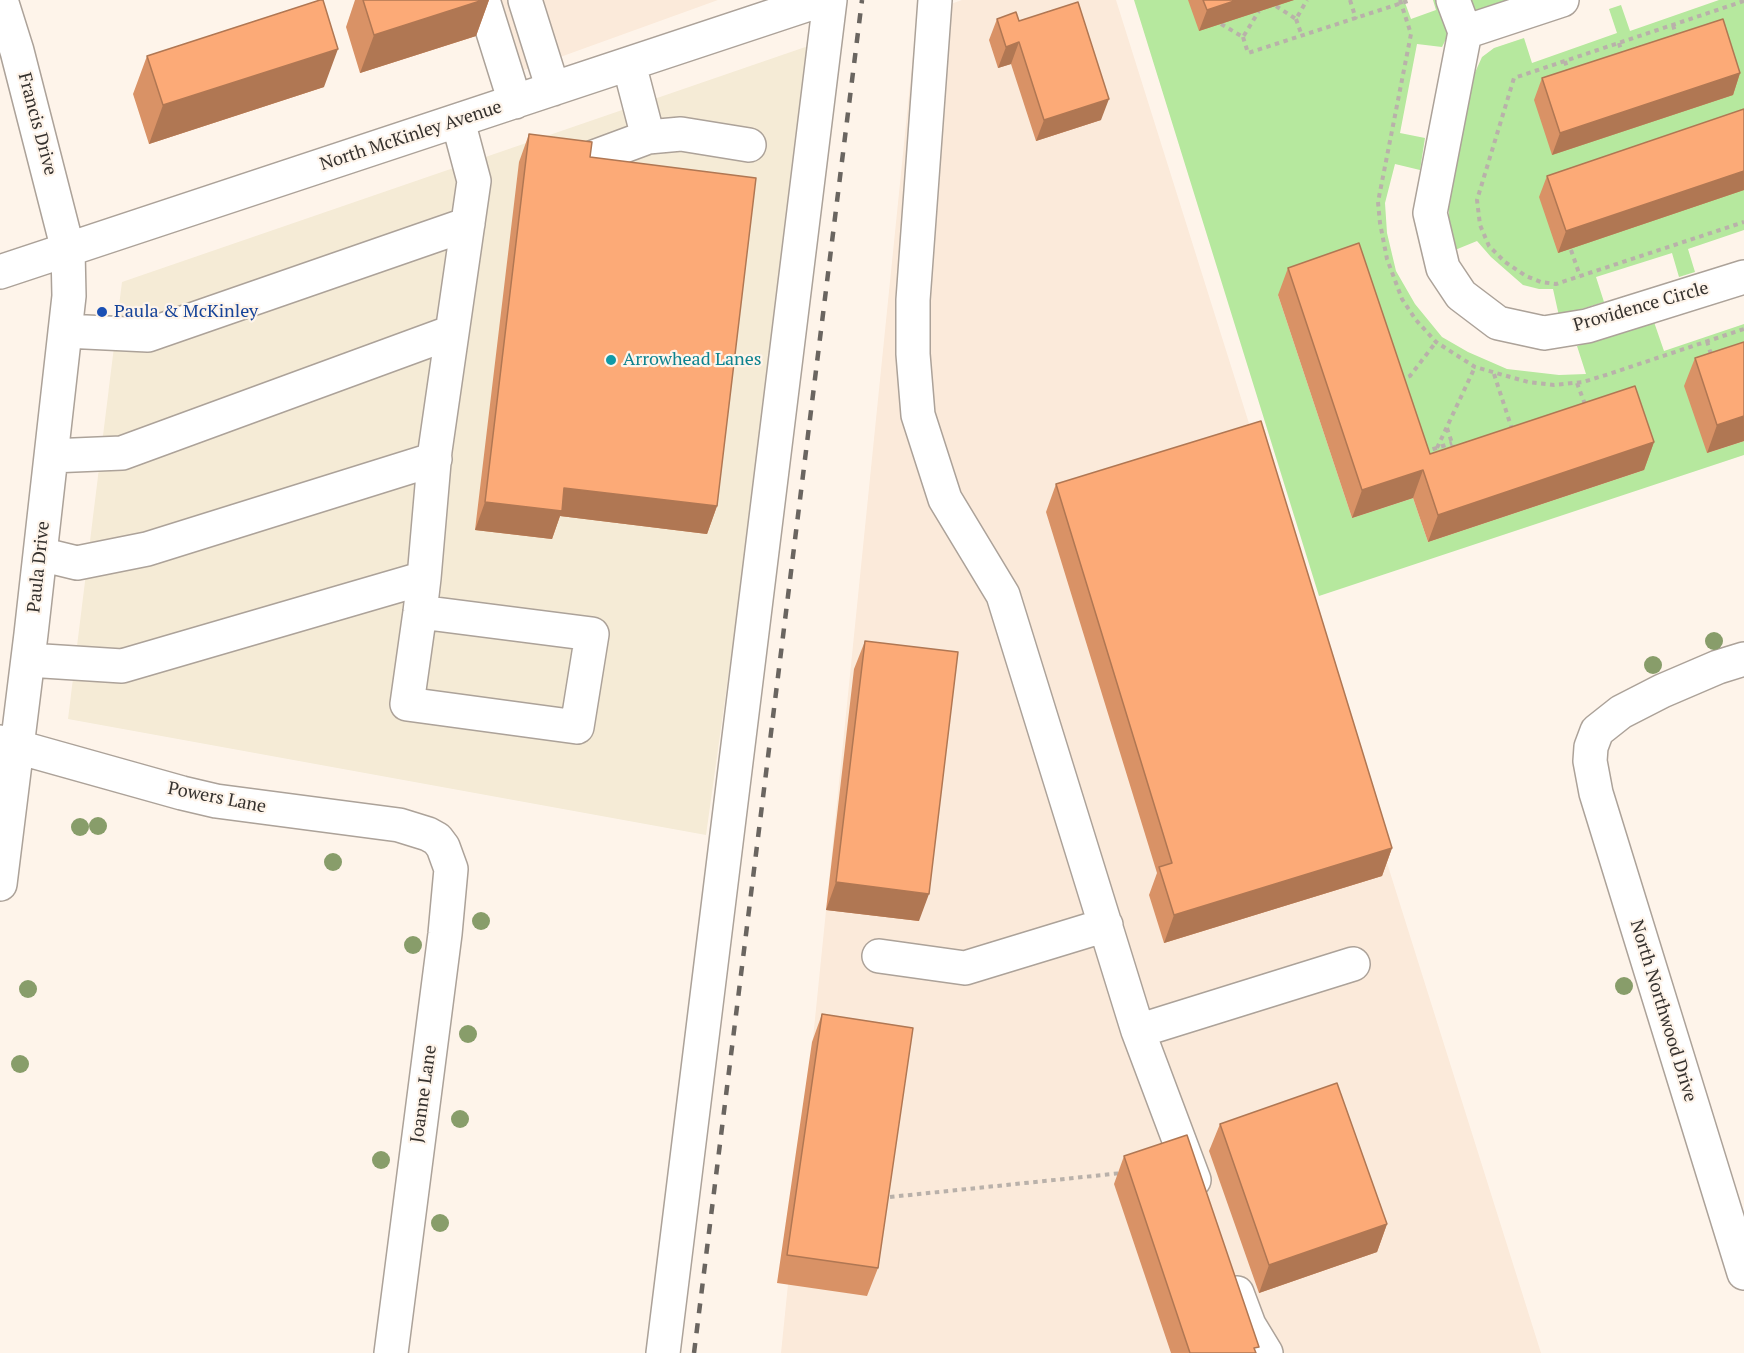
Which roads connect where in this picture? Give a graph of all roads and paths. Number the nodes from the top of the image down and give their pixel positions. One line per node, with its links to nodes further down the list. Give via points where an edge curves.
1 (1, 0): 38 (street, Francis Drive)
2 (483, 0): 31 (street)
3 (525, 0): 30 (street)
4 (821, 0): 28 (street, North McKinley Avenue)
5 (830, 0): 81 (street)
6 (935, 0): 71 (street, via 913,300 918,415 945,499 1003,595)
7 (1306, 0): 16 (path)
8 (1350, 0): 17 (path)
9 (1411, 0): 13 (path)
10 (1453, 0): 20 (street)
11 (1562, 0): 20 (street)
12 (1744, 1): 19 (path)
13 (1401, 2): 17 (path); 21 (path)
14 (1276, 6): 16 (path)
15 (1258, 11): 23 (path)
16 (1296, 19): 22 (path)
17 (1356, 19): 22 (path)
18 (1221, 24): 23 (path)
19 (1673, 25): 24 (path); 25 (path)
20 (1465, 32): 42 (street, Providence Circle, via 1430,213 1443,268 1461,295 1498,323 1544,333 1587,326)
21 (1411, 34)
22 (1302, 36): 23 (path, via 1248,53)
23 (1243, 37)
24 (1678, 42)
25 (1619, 43): 26 (path); 27 (path)
26 (1624, 60)
27 (1565, 61): 29 (path); 41 (path, via 1514,78 1477,200 1480,225 1489,246 1505,262 1540,282 1556,284)
28 (629, 64): 30 (street, North McKinley Avenue); 33 (street)
29 (1570, 78)
30 (553, 89): 31 (street, North McKinley Avenue)
31 (515, 102): 32 (street, North McKinley Avenue)
32 (458, 121): 37 (street, via 474,181); 38 (street, North McKinley Avenue)
33 (648, 137): 34 (street, via 681,134); 35 (street)
34 (749, 145)
35 (594, 157)
36 (1744, 222): 41 (path)
37 (468, 224): 43 (street, via 148,335); 44 (street)
38 (68, 250): 40 (street, North McKinley Avenue); 43 (street, Paula Drive)
39 (1571, 250): 41 (path)
40 (0, 272)
41 (1580, 276)
42 (1744, 277)
43 (65, 332): 60 (street, Paula Drive)
44 (452, 332): 60 (street, via 122,453); 61 (street)
45 (1707, 341): 47 (path)
46 (1436, 342): 50 (path, via 1410,376)
47 (1714, 364)
48 (1475, 367): 53 (path)
49 (1494, 373): 54 (path)
50 (1399, 380)
51 (1577, 383): 52 (path)
52 (1588, 414)
53 (1447, 427): 55 (path); 56 (path)
54 (1515, 438)
55 (1452, 443): 56 (path); 58 (path)
56 (1437, 448): 57 (path)
57 (1430, 450): 59 (path); 62 (path)
58 (1455, 451)
59 (1420, 453)
60 (51, 456): 63 (street, Paula Drive)
61 (435, 459): 63 (street, via 147,549 76,563); 64 (street)
62 (1433, 459)
63 (40, 554): 67 (street, Paula Drive)
64 (424, 578): 65 (street); 67 (street, via 122,666)
65 (420, 612): 65 (street, via 407,704 577,727 592,634)
66 (1744, 659): 79 (street, North Northwood Drive, via 1662,691 1621,712 1597,731 1590,761 1596,793)
67 (28, 660): 68 (street, Paula Drive)
68 (8, 744): 69 (street, Powers Lane, via 216,801 399,825); 70 (street, Paula Drive)
69 (437, 839): 80 (street, Joanne Lane, via 451,869)
70 (0, 885)
71 (1106, 925): 72 (street, via 965,968); 74 (street)
72 (879, 956)
73 (1353, 964): 74 (street)
74 (1138, 1031): 77 (street)
75 (1127, 1172): 76 (path)
76 (890, 1197)
77 (1204, 1205)
78 (1228, 1271): 82 (street, via 1249,1325)
79 (1744, 1273)
80 (391, 1353)
81 (663, 1353)
82 (1266, 1353)

